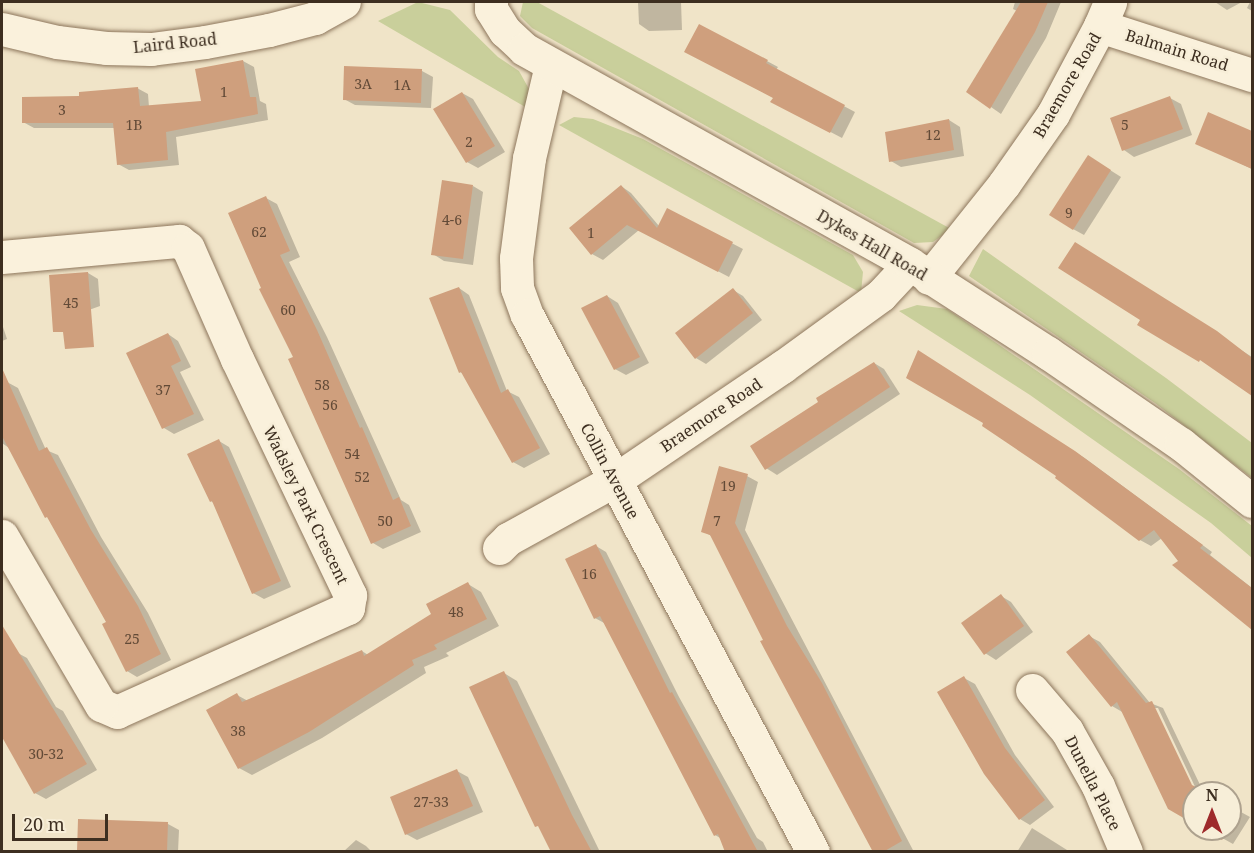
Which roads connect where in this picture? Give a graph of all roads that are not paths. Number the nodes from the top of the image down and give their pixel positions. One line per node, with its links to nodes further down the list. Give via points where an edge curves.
1 (344, 2): 4 (street, Laird Road, via 315,18 292,24 151,49 57,42)
2 (491, 2): 5 (street, Dykes Hall Road, via 505,31 524,49)
3 (1105, 14): 6 (street, Balmain Road); 8 (street, Braemore Road, via 1053,114 1004,184)
4 (2, 29)
5 (551, 65): 8 (street, Dykes Hall Road); 9 (street, Collin Avenue, via 529,158 516,258 517,288 527,315)
6 (1252, 75)
7 (2, 257): 11 (street, Wadsley Park Crescent, via 179,241 188,248 350,595 348,608 117,712 101,705)
8 (919, 271): 9 (street, Braemore Road); 10 (street, Dykes Hall Road, via 1181,444)
9 (615, 480): 12 (street, Braemore Road, via 508,539); 14 (street, Collin Avenue)
10 (1252, 501)
11 (2, 536)
12 (499, 548)
13 (1032, 690): 15 (street, Dunella Place, via 1072,740 1098,786)
14 (813, 852)
15 (1126, 852)

